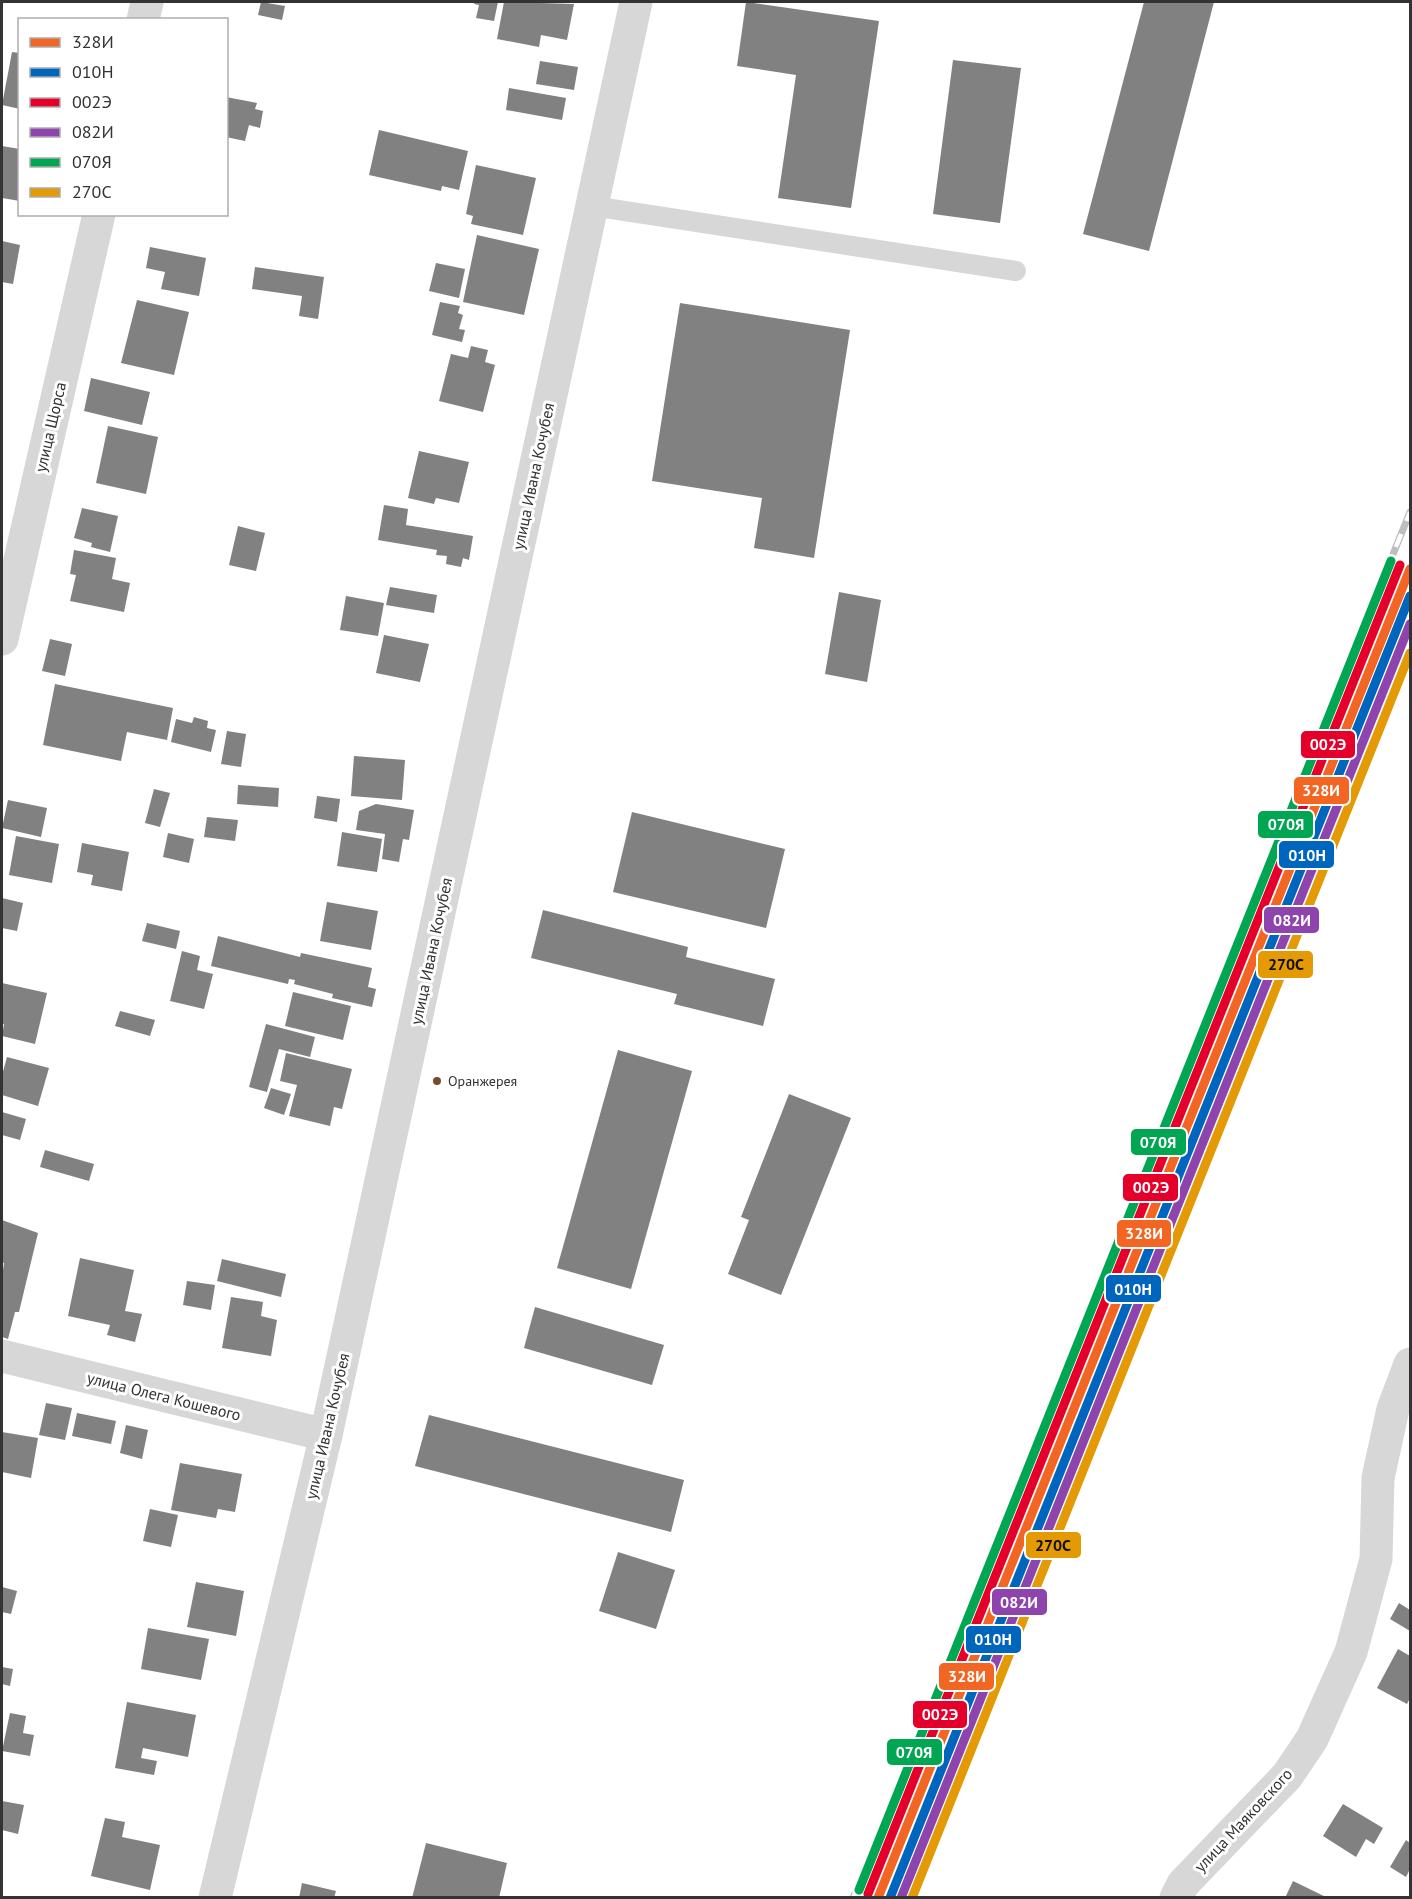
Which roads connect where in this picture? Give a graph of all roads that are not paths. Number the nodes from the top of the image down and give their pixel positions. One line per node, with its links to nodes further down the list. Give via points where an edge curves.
1 (147, 2): 3 (street)
2 (636, 2): 4 (street, улица Ивана Кочубея)
3 (143, 18)
4 (592, 206): 6 (lane); 10 (street, улица Ивана Кочубея)
5 (99, 216): 7 (street, улица Щорса)
6 (1016, 271)
7 (2, 639)
8 (2, 1356): 10 (street, улица Олега Кошевого)
9 (1410, 1364): 12 (street, улица Маяковского, via 1393,1409 1378,1478 1376,1559 1351,1652 1312,1739 1287,1776 1183,1884)
10 (326, 1435): 11 (street, улица Ивана Кочубея)
11 (215, 1898)
12 (1176, 1898)

